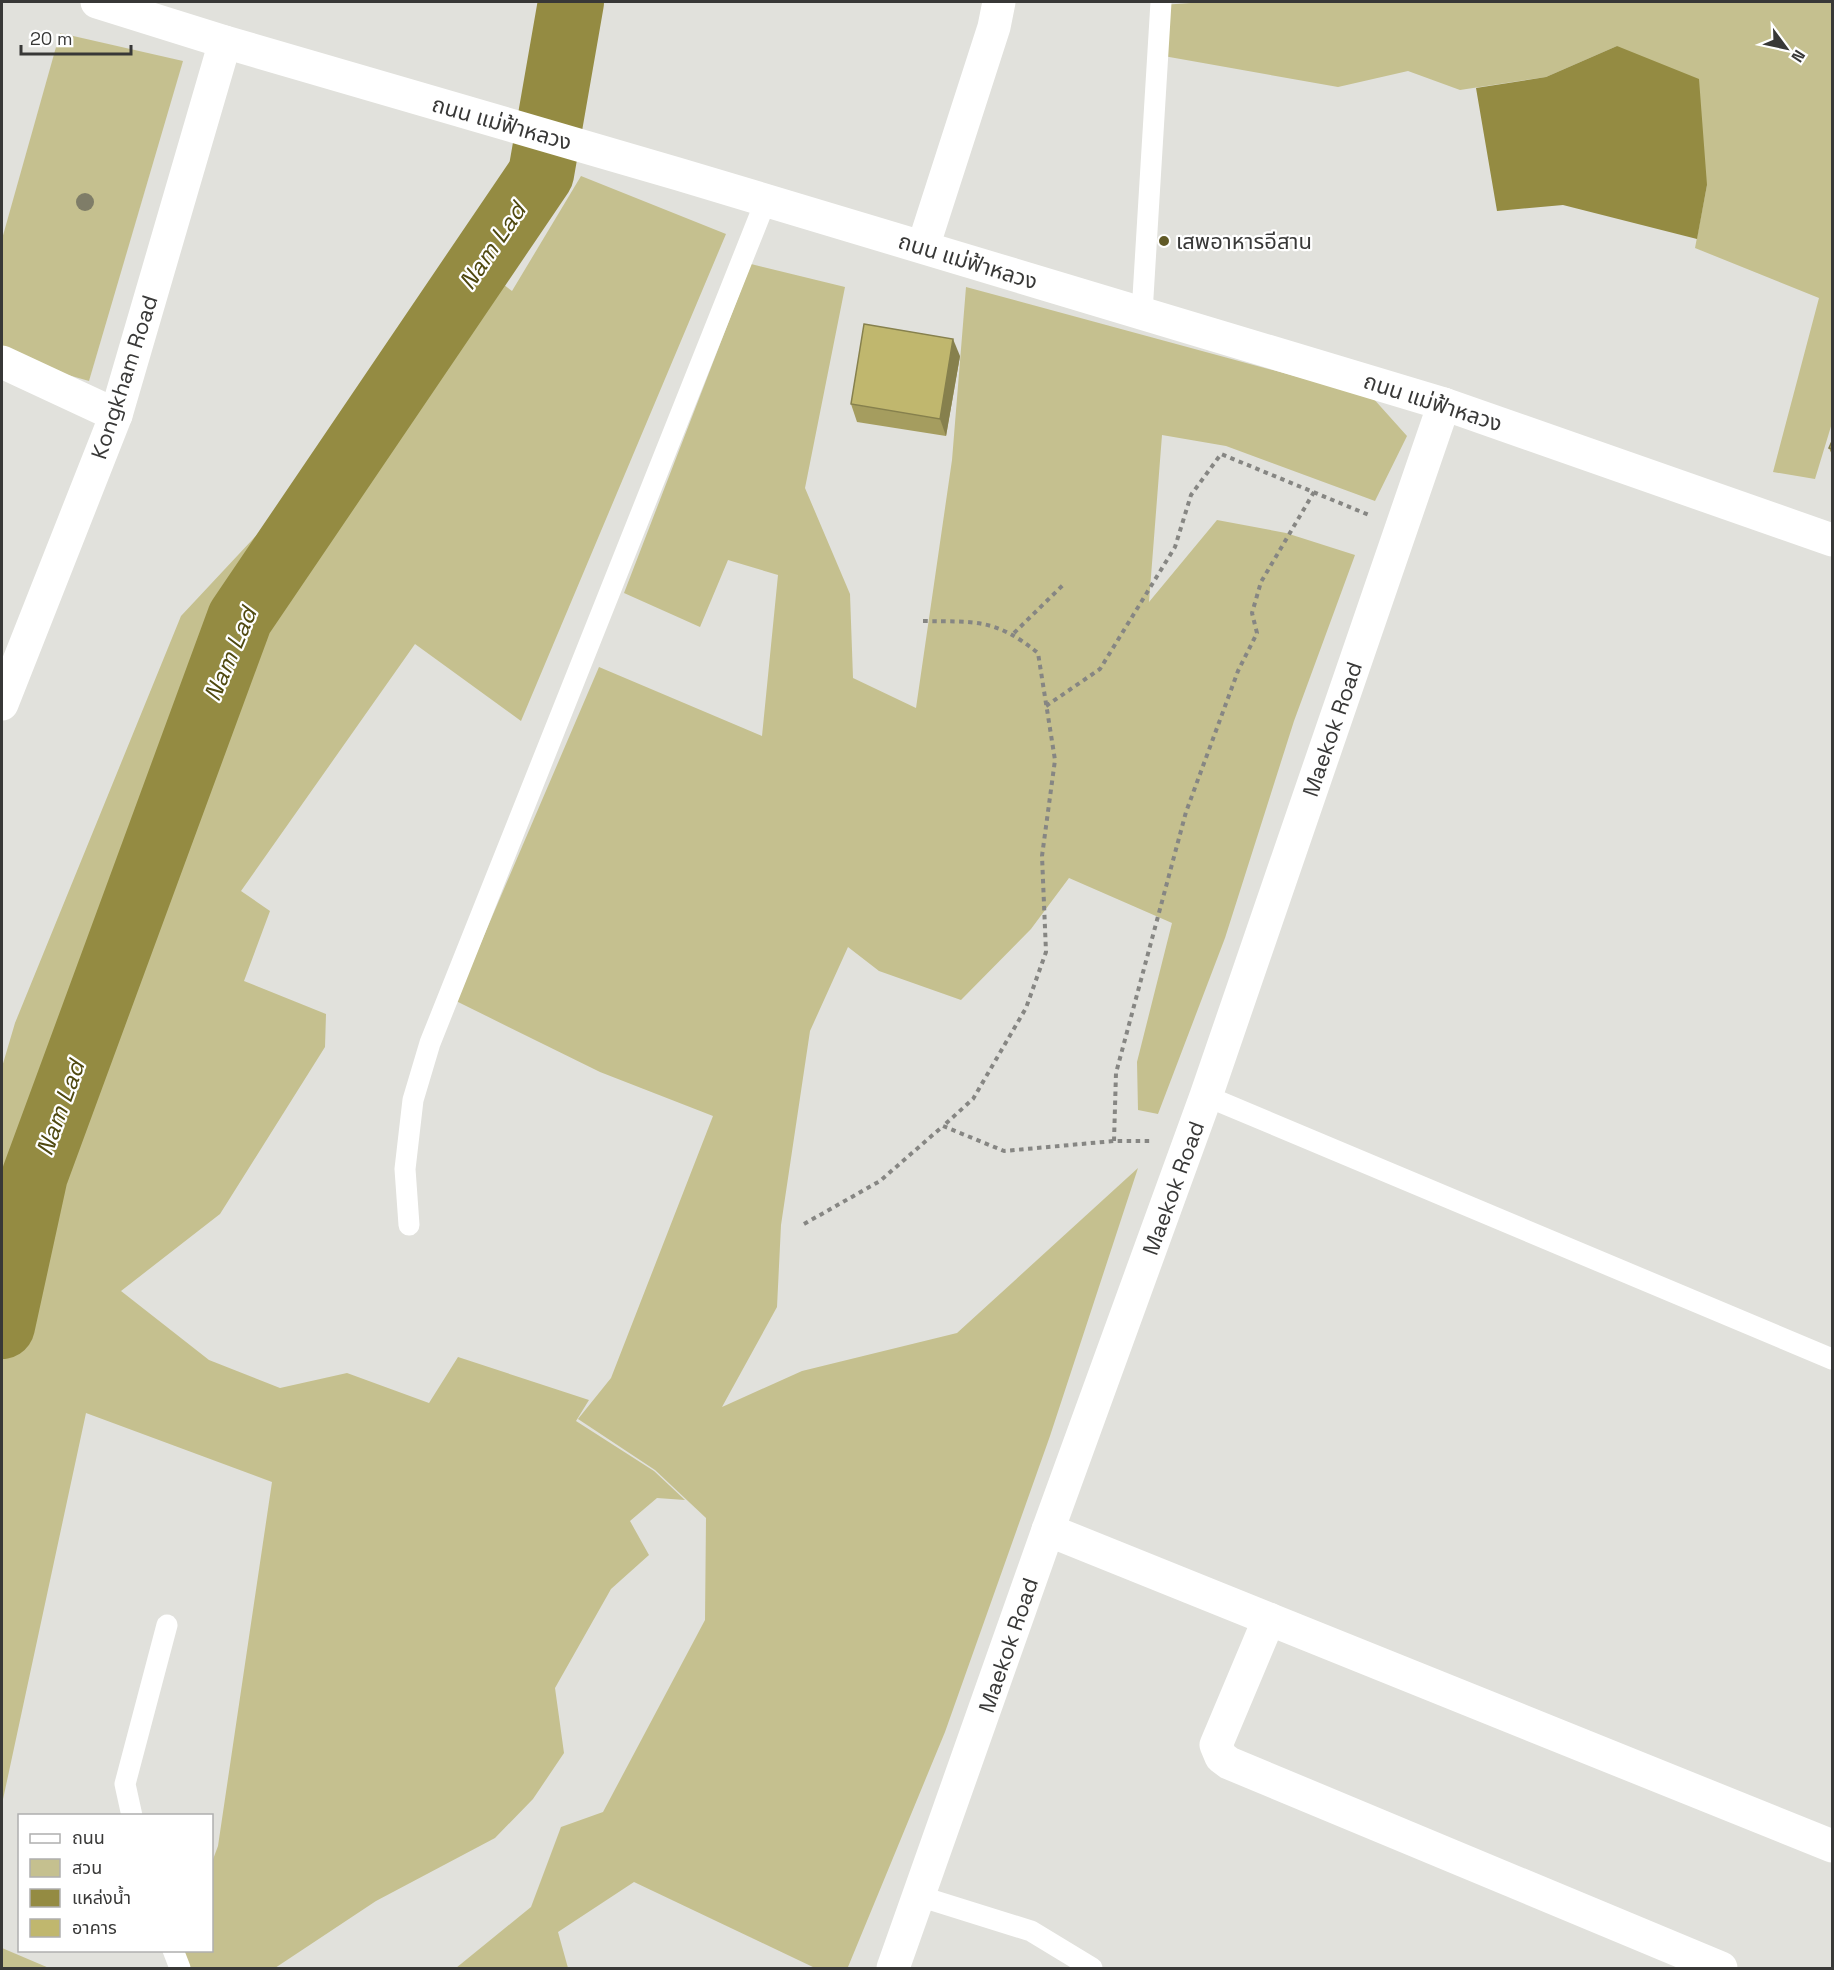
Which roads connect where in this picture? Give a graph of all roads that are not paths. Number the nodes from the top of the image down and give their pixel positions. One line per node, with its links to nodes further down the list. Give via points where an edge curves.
1 (97, 2): 4 (street, ถนน แม่ฟ้าหลวง)
2 (999, 2): 7 (street)
3 (1161, 2): 8 (lane)
4 (170, 12): 5 (street, ถนน แม่ฟ้าหลวง)
5 (225, 42): 6 (street, ถนน แม่ฟ้าหลวง); 11 (street, Kongkham Road)
6 (766, 200): 7 (street, ถนน แม่ฟ้าหลวง); 15 (lane, via 430,1044 413,1100 405,1169)
7 (923, 247): 8 (street, ถนน แม่ฟ้าหลวง)
8 (1142, 313): 10 (street, ถนน แม่ฟ้าหลวง)
9 (2, 362): 11 (street)
10 (1444, 404): 12 (street, ถนน แม่ฟ้าหลวง); 14 (street, Maekok Road)
11 (116, 415): 13 (street, Kongkham Road)
12 (1833, 540)
13 (2, 704)
14 (1206, 1096): 16 (lane); 17 (street, Maekok Road)
15 (409, 1224)
16 (1833, 1359)
17 (1048, 1530): 18 (street); 22 (street, Maekok Road)
18 (1269, 1619): 21 (street); 27 (street, via 1216,1744 1221,1757)
19 (167, 1625): 20 (lane, via 125,1784)
20 (132, 1814)
21 (1833, 1846)
22 (919, 1896): 25 (street, Maekok Road); 26 (lane, via 1031,1932)
23 (174, 1952): 24 (lane)
24 (180, 1968)
25 (893, 1968)
26 (1092, 1968)
27 (1721, 1968)

